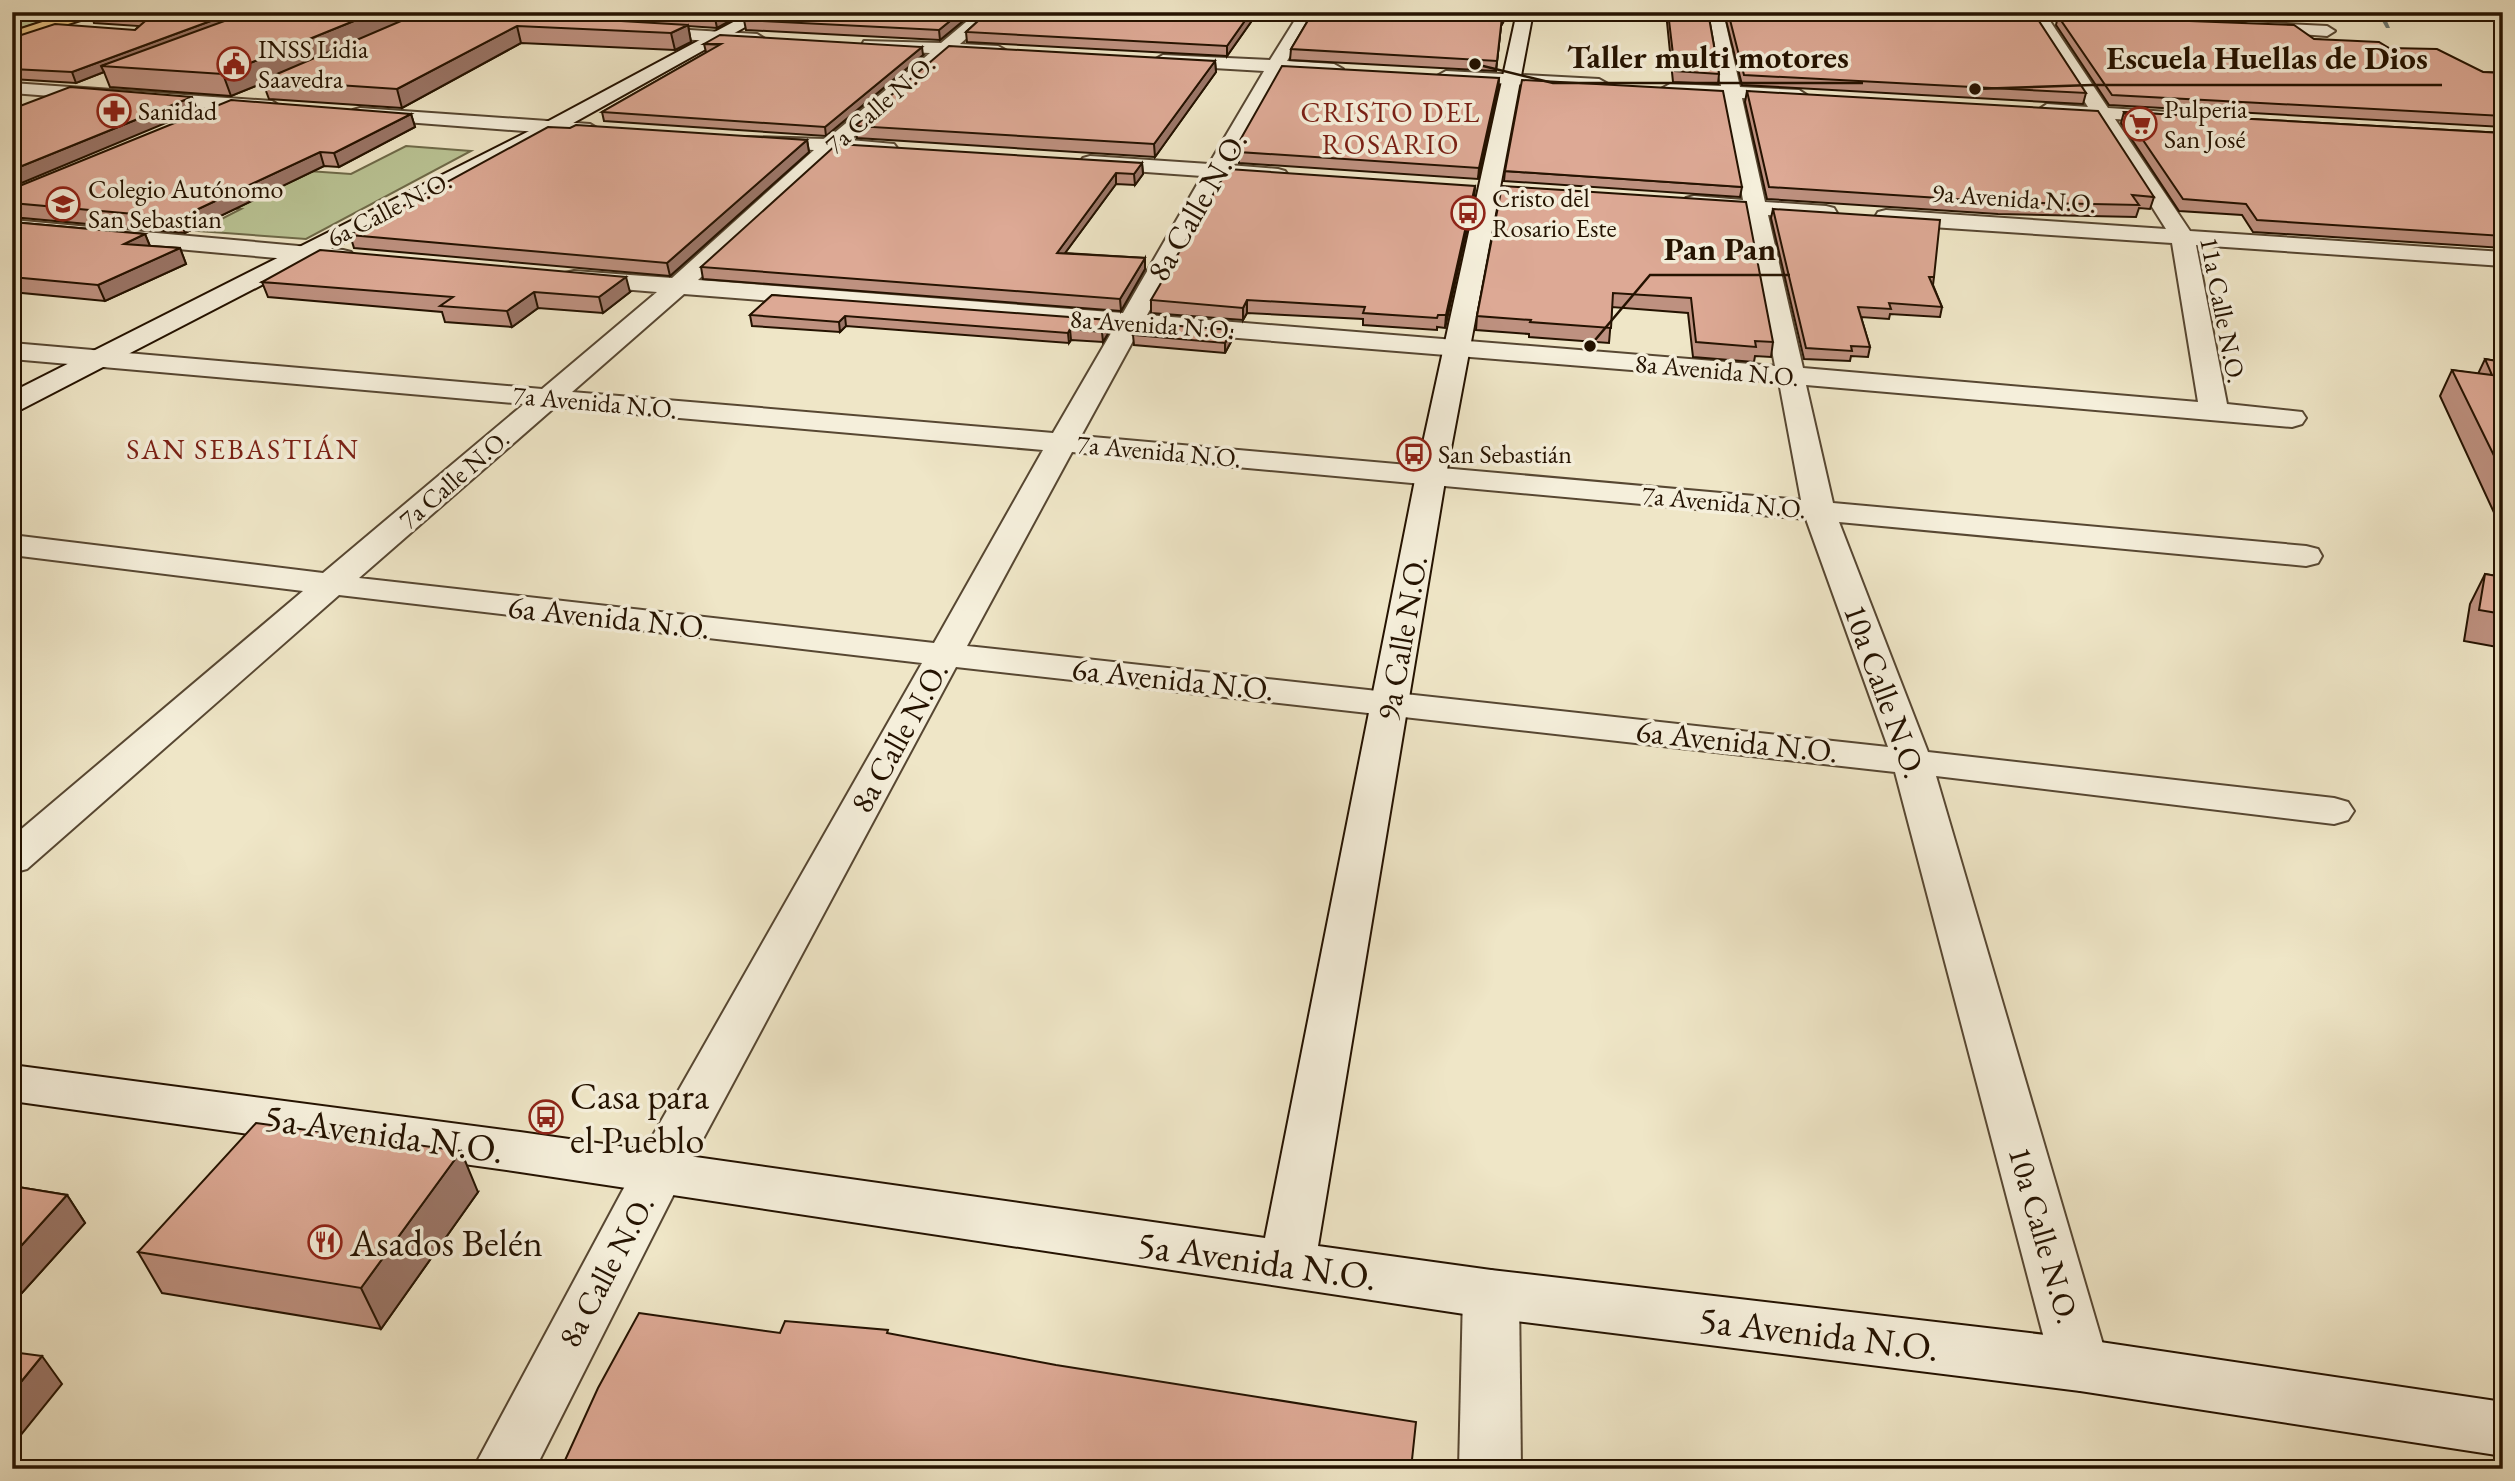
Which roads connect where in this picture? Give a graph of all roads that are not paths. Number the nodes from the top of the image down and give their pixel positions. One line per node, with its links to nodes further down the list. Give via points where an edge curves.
1 (90, 12): 14 (main road)
2 (295, 12): 11 (street)
3 (452, 12): 11 (street)
4 (764, 12): 20 (street, 6a Calle N.O.)
5 (988, 12): 23 (street, 7a Calle N.O.)
6 (1308, 12): 26 (street, 8a Calle N.O.)
7 (1525, 12): 30 (street, 9a Calle N.O.)
8 (1715, 12): 35 (street, 10a Calle N.O.)
9 (2034, 15): 10 (street); 43 (street, 11a Calle N.O.)
10 (2067, 18)
11 (433, 20): 12 (street); 18 (street)
12 (474, 23)
13 (2231, 26): 16 (street)
14 (44, 27): 15 (street); 19 (main road)
15 (96, 31)
16 (2328, 31)
17 (625, 32): 20 (street)
18 (396, 36)
19 (12, 37)
20 (721, 37): 21 (street); 46 (street, 6a Calle N.O.)
21 (774, 40)
22 (853, 44): 23 (street)
23 (945, 48): 24 (street); 49 (street, 7a Calle N.O.)
24 (1014, 52)
25 (1151, 60): 26 (street)
26 (1275, 66): 27 (street); 52 (street, 8a Calle N.O.)
27 (1359, 71)
28 (116, 75): 36 (street)
29 (1428, 75): 30 (street)
30 (1511, 79): 31 (street); 55 (street, 9a Calle N.O.)
31 (1622, 86)
32 (1649, 87): 35 (street)
33 (12, 88): 36 (street)
34 (272, 89): 38 (street)
35 (1732, 92): 37 (street); 58 (street, 10a Calle N.O.)
36 (69, 93): 38 (street); 40 (street)
37 (1814, 97)
38 (234, 104): 39 (street); 44 (street)
39 (289, 108)
40 (24, 109)
41 (2034, 109): 43 (street)
42 (344, 112): 46 (street)
43 (2102, 113): 45 (street); 60 (street, 11a Calle N.O.)
44 (199, 119)
45 (2199, 119)
46 (550, 128): 47 (street); 61 (street, 6a Calle N.O.)
47 (604, 131)
48 (727, 139): 49 (street)
49 (832, 145): 50 (street); 65 (street, 7a Calle N.O.)
50 (914, 150)
51 (1072, 160): 52 (street)
52 (1218, 171): 53 (street); 66 (street, 8a Calle N.O.)
53 (1298, 177)
54 (1462, 187): 55 (street)
55 (1489, 189): 56 (street); 67 (street, 9a Calle N.O.)
56 (1516, 191)
57 (1676, 202): 58 (street, 9a Avenida N.O.)
58 (1756, 208): 60 (street, 9a Avenida N.O.); 70 (street, 10a Calle N.O.)
59 (12, 227): 61 (street)
60 (2183, 238): 62 (street, 9a Avenida N.O.); 73 (street, 11a Calle N.O.)
61 (304, 253): 63 (street); 69 (street, 6a Calle N.O.)
62 (2503, 259)
63 (373, 260)
64 (552, 276): 65 (street, 8a Avenida N.O.)
65 (677, 287): 66 (street, 8a Avenida N.O.); 71 (street, 7a Calle N.O.)
66 (1131, 322): 67 (street, 8a Avenida N.O.); 75 (street, 8a Calle N.O.)
67 (1457, 347): 70 (street, 8a Avenida N.O.); 76 (street, 9a Calle N.O.)
68 (12, 351): 69 (street, 7a Avenida N.O.)
69 (97, 359): 71 (street, 7a Avenida N.O.); 72 (street, 6a Calle N.O.)
70 (1791, 376): 73 (street, 8a Avenida N.O.); 77 (street, 10a Calle N.O.)
71 (549, 398): 75 (street, 7a Avenida N.O.); 80 (street, 7a Calle N.O.)
72 (12, 403)
73 (2214, 410): 74 (street, 8a Avenida N.O.)
74 (2292, 418)
75 (1062, 443): 76 (street, 7a Avenida N.O.); 81 (street, 8a Calle N.O.)
76 (1431, 475): 77 (street, 7a Avenida N.O.); 82 (street, 9a Calle N.O.)
77 (1819, 511): 79 (street, 7a Avenida N.O.); 83 (street, 10a Calle N.O.)
78 (12, 545): 80 (street, 6a Avenida N.O.)
79 (2306, 556)
80 (330, 586): 81 (street, 6a Avenida N.O.); 85 (street, 7a Calle N.O.)
81 (944, 654): 82 (street, 6a Avenida N.O.); 87 (street, 8a Calle N.O.)
82 (1390, 703): 83 (street, 6a Avenida N.O.); 88 (street, 9a Calle N.O.)
83 (1912, 760): 84 (street, 6a Avenida N.O.); 90 (street, 10a Calle N.O.)
84 (2334, 811)
85 (12, 859)
86 (12, 1083): 87 (street, 5a Avenida N.O.)
87 (658, 1173): 88 (street, 5a Avenida N.O.); 92 (street, 8a Calle N.O.)
88 (1287, 1265): 89 (street, 5a Avenida N.O.)
89 (1491, 1294): 90 (street, 5a Avenida N.O.); 93 (street)
90 (2080, 1365): 91 (street, 5a Avenida N.O.)
91 (2503, 1429)
92 (503, 1469)
93 (1490, 1469)

